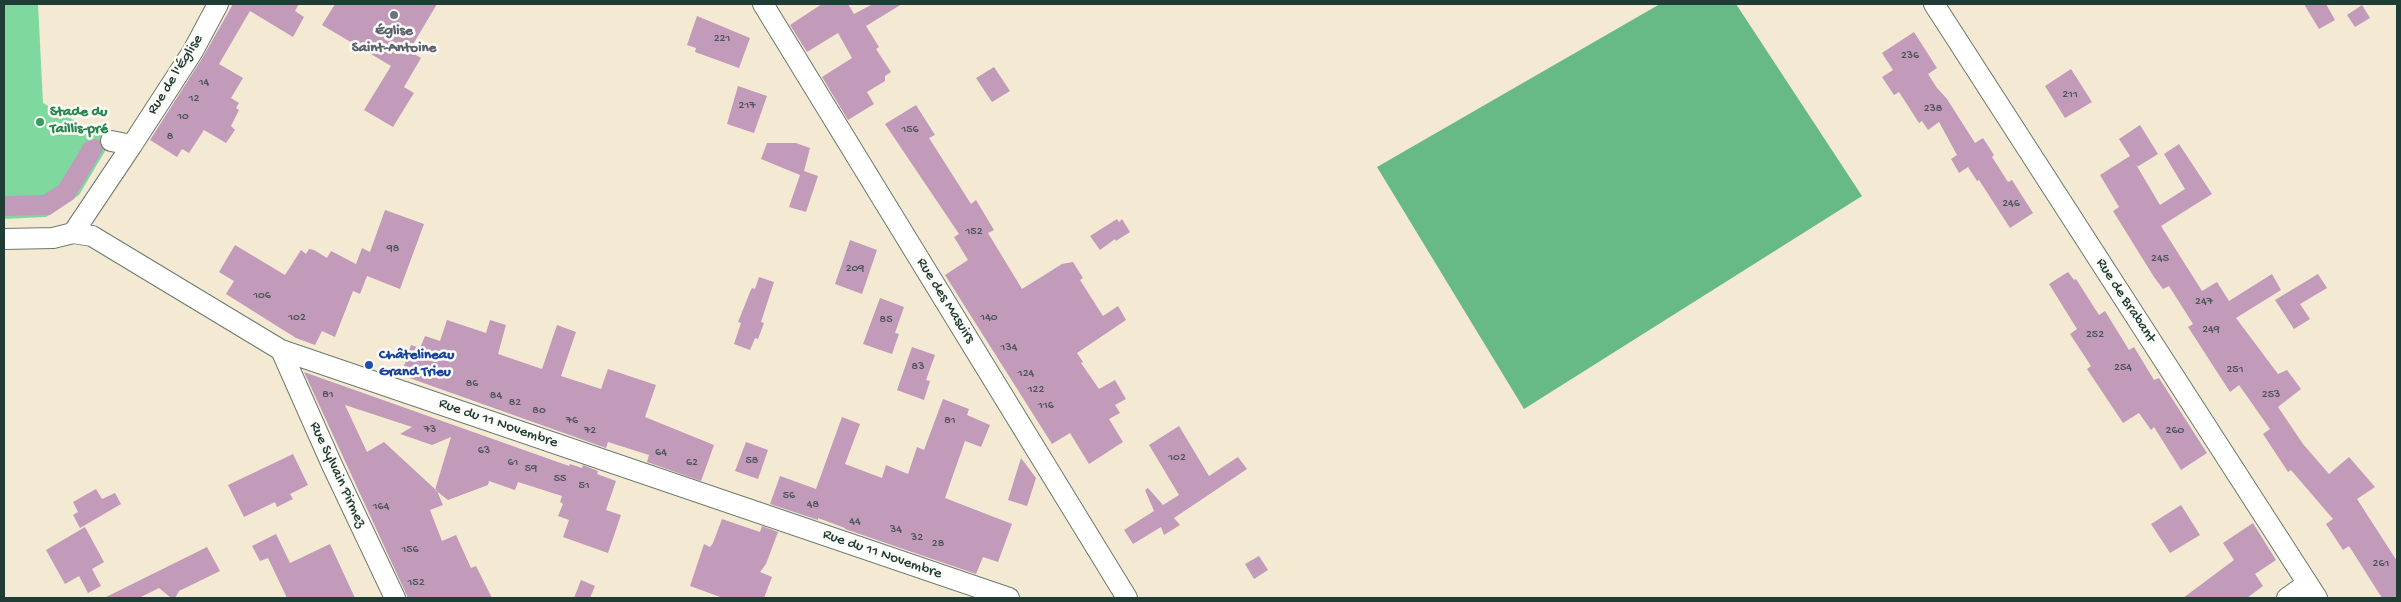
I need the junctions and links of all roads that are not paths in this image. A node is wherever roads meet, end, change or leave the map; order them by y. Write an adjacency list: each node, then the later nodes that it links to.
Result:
1 (218, 4): 5 (street, Rue de l'Église)
2 (762, 4): 12 (street, Rue des Masuirs)
3 (1934, 4): 9 (street, Rue de Brabant)
4 (111, 141): 5 (street)
5 (132, 145): 6 (street, Rue de l'Église)
6 (73, 233): 7 (street, Rue du 11 Novembre); 8 (street, Rue du 11 Novembre)
7 (4, 239)
8 (281, 350): 10 (street, Rue Sylvain Pirmez); 11 (street, Rue du 11 Novembre)
9 (2312, 591): 13 (street)
10 (395, 598)
11 (1009, 598)
12 (1127, 598)
13 (2287, 598)

